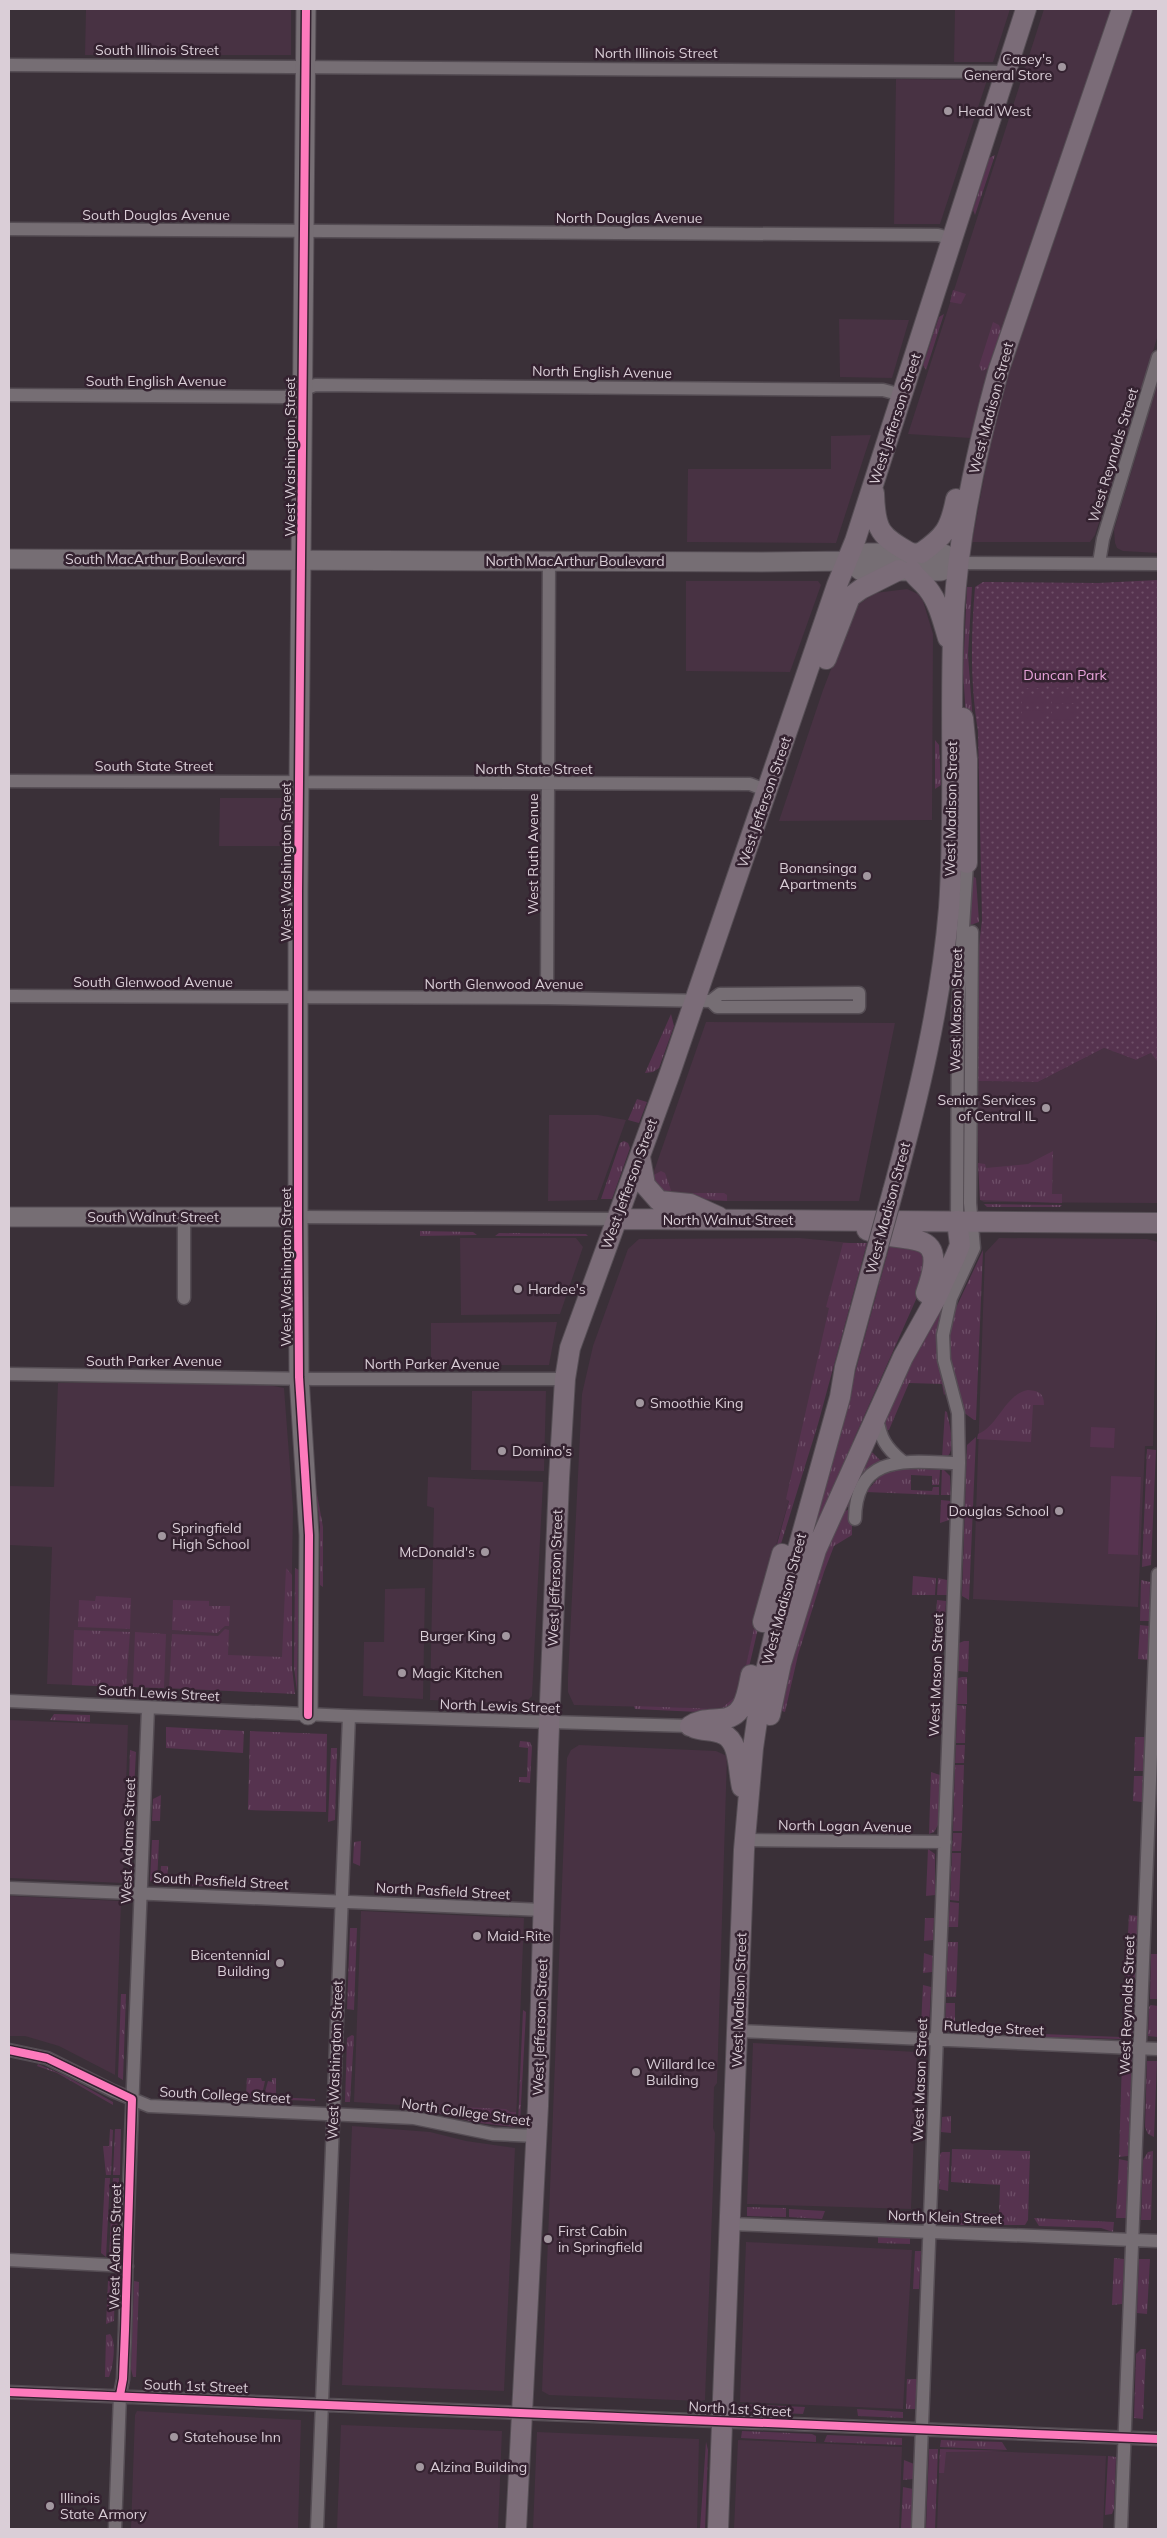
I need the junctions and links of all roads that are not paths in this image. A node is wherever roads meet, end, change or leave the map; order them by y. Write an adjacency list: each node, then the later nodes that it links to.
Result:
1 (306, 9): 5 (street, West Washington Street)
2 (1026, 9): 6 (main road, West Jefferson Street)
3 (1122, 9): 14 (main road, West Madison Street)
4 (9, 65): 5 (street, South Illinois Street)
5 (306, 66): 6 (street, North Illinois Street); 8 (street, West Washington Street)
6 (1006, 72): 9 (main road, West Jefferson Street)
7 (9, 229): 8 (street, South Douglas Avenue)
8 (304, 230): 9 (street, North Douglas Avenue); 11 (street, West Washington Street)
9 (953, 239): 13 (main road, West Jefferson Street)
10 (1158, 357): 22 (street, West Reynolds Street)
11 (303, 392): 12 (street, South English Avenue); 13 (street, North English Avenue); 17 (street, West Washington Street)
12 (9, 395)
13 (902, 395): 15 (main road, West Jefferson Street)
14 (984, 423): 20 (main road); 21 (main road, West Madison Street)
15 (874, 484): 19 (main road, West Jefferson Street); 20 (main road)
16 (9, 559): 17 (street, South MacArthur Boulevard)
17 (302, 560): 18 (street, North MacArthur Boulevard); 27 (street, West Washington Street)
18 (549, 561): 19 (street, North MacArthur Boulevard); 28 (street, West Ruth Avenue)
19 (848, 561): 20 (street, North MacArthur Boulevard); 25 (main road, West Jefferson Street)
20 (911, 562): 21 (street, North MacArthur Boulevard); 24 (main road); 25 (main road)
21 (959, 563): 22 (street, North MacArthur Boulevard); 24 (main road, West Madison Street)
22 (1099, 563): 23 (street, North MacArthur Boulevard)
23 (1158, 564)
24 (952, 650): 30 (main road); 47 (main road, West Madison Street, bridge)
25 (799, 700): 29 (main road, West Jefferson Street)
26 (9, 781): 27 (street, South State Street)
27 (299, 782): 28 (street, North State Street); 33 (street, West Washington Street)
28 (548, 784): 29 (street, North State Street); 34 (street, West Ruth Avenue)
29 (768, 791): 35 (main road, West Jefferson Street)
30 (967, 863): 43 (street, West Mason Street)
31 (972, 932): 43 (street, West Mason Street)
32 (9, 996): 33 (street, South Glenwood Avenue)
33 (298, 997): 34 (street, North Glenwood Avenue); 39 (street, West Washington Street)
34 (548, 998): 35 (street, North Glenwood Avenue)
35 (702, 1001): 35 (street, North Glenwood Avenue); 36 (main road, West Jefferson Street)
36 (640, 1155): 40 (main road, West Jefferson Street); 41 (main road)
37 (9, 1217): 38 (street, South Walnut Street)
38 (184, 1217): 39 (street, South Walnut Street); 45 (street)
39 (298, 1217): 40 (street, North Walnut Street); 49 (street, West Washington Street)
40 (617, 1219): 41 (main road, North Walnut Street); 50 (main road, West Jefferson Street)
41 (725, 1220): 42 (main road, North Walnut Street)
42 (845, 1221): 43 (main road, North Walnut Street); 46 (main road)
43 (964, 1221): 44 (main road, North Walnut Street); 46 (main road); 53 (street, West Mason Street)
44 (1158, 1223)
45 (184, 1298)
46 (902, 1357): 51 (main road)
47 (845, 1367): 61 (main road); 62 (main road, West Madison Street)
48 (9, 1374): 49 (street, South Parker Avenue)
49 (299, 1377): 50 (street, North Parker Avenue); 58 (street, West Washington Street)
50 (565, 1379): 60 (main road, West Jefferson Street)
51 (877, 1415): 52 (street); 62 (main road)
52 (902, 1461): 53 (street); 54 (street)
53 (959, 1463): 64 (street, West Mason Street)
54 (855, 1519)
55 (1158, 1574): 71 (street, West Reynolds Street)
56 (9, 1701): 57 (street, South Lewis Street)
57 (148, 1708): 58 (street, South Lewis Street); 66 (street, West Adams Street)
58 (308, 1715): 59 (street, North Lewis Street)
59 (349, 1716): 60 (street, North Lewis Street); 67 (street, West Washington Street)
60 (549, 1723): 61 (street, North Lewis Street); 68 (main road, West Jefferson Street)
61 (690, 1726): 62 (main road)
62 (747, 1809): 63 (main road, West Madison Street)
63 (745, 1840): 64 (street, North Logan Avenue); 69 (main road, West Madison Street)
64 (945, 1842): 70 (street, West Mason Street)
65 (9, 1888): 66 (street, South Pasfield Street)
66 (141, 1892): 67 (street, South Pasfield Street); 74 (street, West Adams Street)
67 (342, 1901): 68 (street, North Pasfield Street); 75 (street, West Washington Street)
68 (543, 1910): 76 (main road, West Jefferson Street)
69 (738, 2031): 70 (street, Rutledge Street); 77 (main road, West Madison Street)
70 (937, 2040): 71 (street, Rutledge Street); 78 (street, West Mason Street)
71 (1140, 2048): 72 (street, Rutledge Street); 79 (street, West Reynolds Street)
72 (1158, 2049)
73 (9, 2050): 74 (street, South College Street)
74 (132, 2099): 75 (street, South College Street); 82 (street, West Adams Street)
75 (332, 2115): 76 (street, North College Street); 85 (street, West Washington Street)
76 (536, 2136): 86 (main road, West Jefferson Street)
77 (730, 2224): 78 (street, North Klein Street); 87 (main road, West Madison Street)
78 (929, 2231): 79 (street, North Klein Street); 88 (street, West Mason Street)
79 (1133, 2240): 80 (street, North Klein Street); 89 (street, West Reynolds Street)
80 (1158, 2241)
81 (9, 2260): 82 (street)
82 (127, 2266): 84 (street, West Adams Street)
83 (9, 2392): 84 (street, South 1st Street)
84 (120, 2395): 85 (street, South 1st Street); 91 (street, West Adams Street)
85 (321, 2404): 86 (street, North 1st Street); 92 (street, West Washington Street)
86 (521, 2412): 87 (street, North 1st Street); 93 (main road, West Jefferson Street)
87 (722, 2421): 88 (street, North 1st Street); 94 (main road, West Madison Street)
88 (922, 2428): 89 (street, North 1st Street); 95 (street, West Mason Street)
89 (1125, 2437): 90 (street, North 1st Street); 96 (street, West Reynolds Street)
90 (1158, 2439)
91 (115, 2529)
92 (317, 2529)
93 (516, 2529)
94 (718, 2529)
95 (918, 2529)
96 (1121, 2529)

